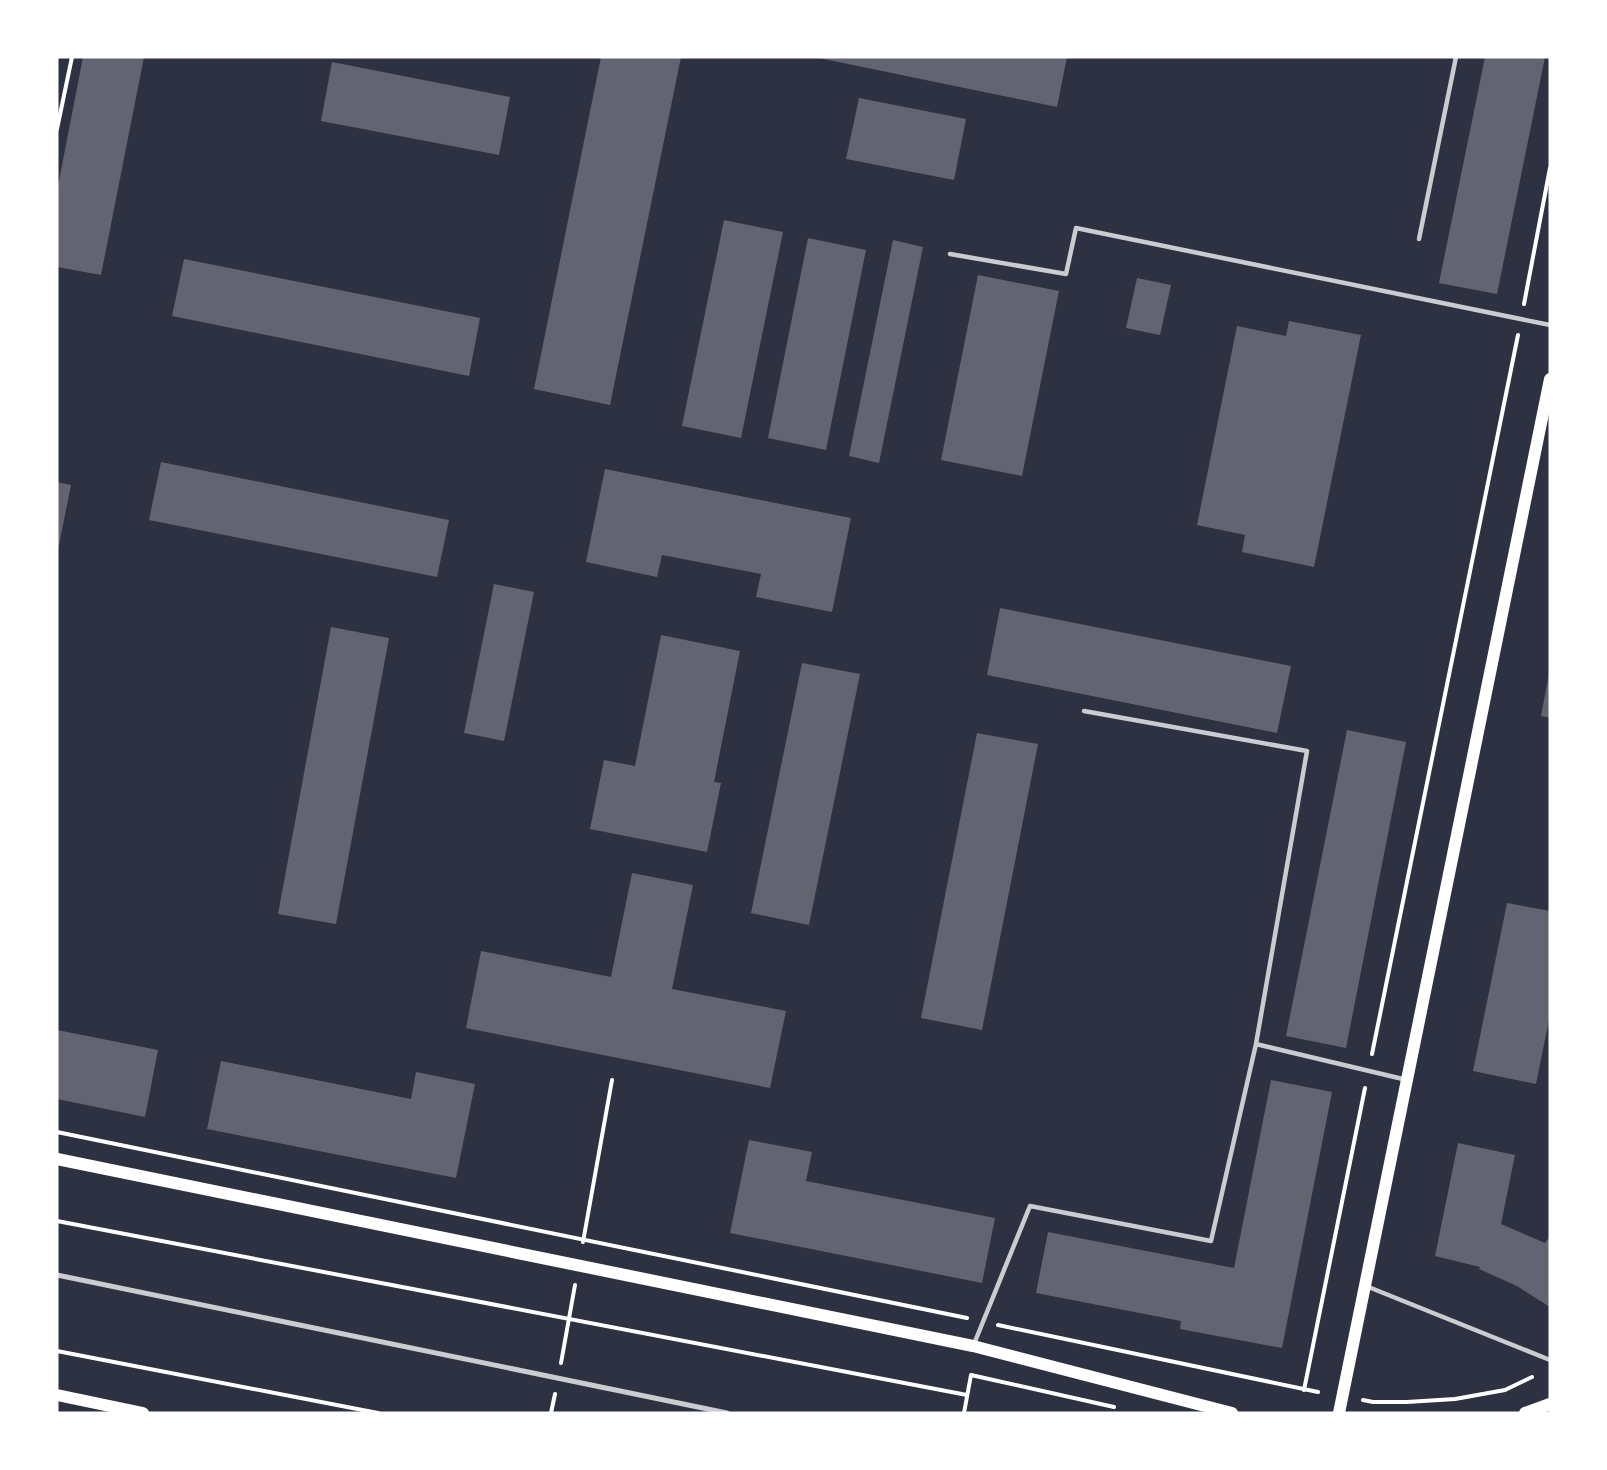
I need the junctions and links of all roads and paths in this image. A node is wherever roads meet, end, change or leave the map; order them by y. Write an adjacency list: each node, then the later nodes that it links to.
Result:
1 (72, 57): 3 (path)
2 (1456, 57): 5 (lane)
3 (57, 129)
4 (1550, 168): 7 (path)
5 (1419, 239)
6 (950, 254): 7 (lane)
7 (1521, 319): 8 (lane); 12 (path)
8 (1550, 325)
9 (1549, 386): 14 (main road)
10 (1084, 711): 11 (lane)
11 (1256, 1044): 12 (lane); 23 (lane)
12 (1369, 1071): 14 (lane); 29 (path)
13 (612, 1080): 18 (path)
14 (1407, 1080): 21 (main road)
15 (57, 1132): 18 (path)
16 (57, 1159): 19 (main road)
17 (57, 1221): 22 (path)
18 (584, 1240): 19 (path); 23 (path)
19 (579, 1266): 22 (path); 24 (main road)
20 (57, 1275): 28 (street)
21 (1365, 1285): 26 (lane); 42 (main road)
22 (569, 1318): 28 (path); 32 (path)
23 (983, 1321): 24 (lane); 29 (path)
24 (973, 1346): 41 (main road)
25 (57, 1351): 37 (path)
26 (1550, 1360)
27 (1532, 1377): 33 (path)
28 (558, 1378): 38 (path); 39 (street)
29 (1304, 1390): 30 (path)
30 (1318, 1392)
31 (57, 1395): 36 (main road)
32 (968, 1395): 35 (path); 40 (path)
33 (1359, 1399)
34 (1550, 1404): 43 (main road)
35 (1118, 1408)
36 (143, 1413)
37 (378, 1413)
38 (551, 1413)
39 (727, 1413)
40 (964, 1413)
41 (1232, 1413)
42 (1339, 1413)
43 (1525, 1413)

